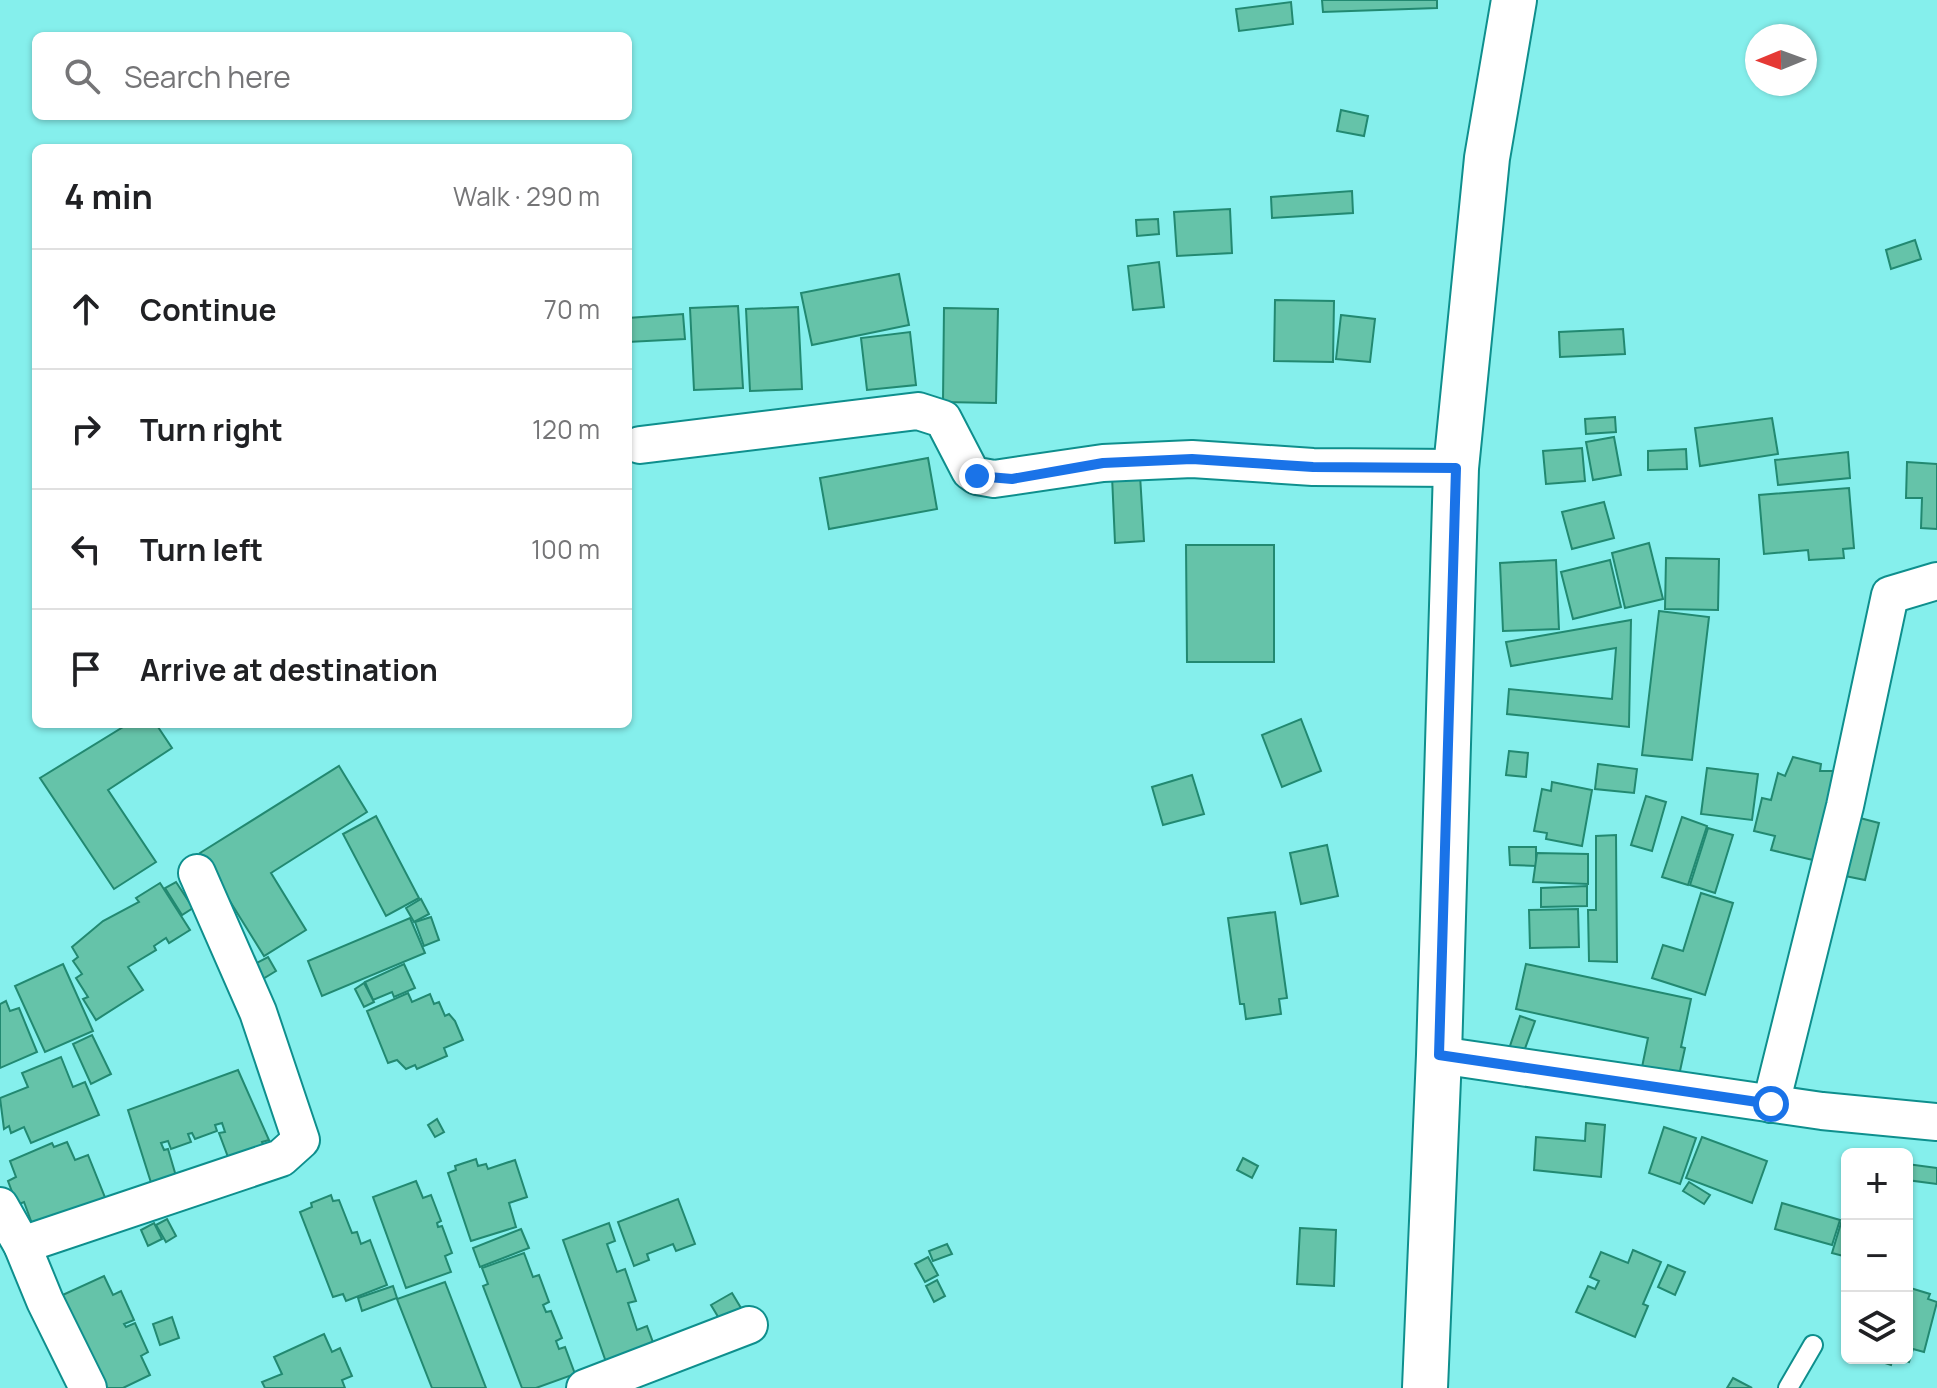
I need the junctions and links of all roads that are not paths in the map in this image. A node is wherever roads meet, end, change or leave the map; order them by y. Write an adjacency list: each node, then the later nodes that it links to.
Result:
1 (1514, 0): 3 (main road)
2 (640, 445): 3 (street)
3 (1456, 468): 6 (main road)
4 (1937, 581): 7 (street)
5 (197, 873): 10 (street)
6 (1439, 1055): 7 (street); 15 (main road)
7 (1771, 1104): 8 (street)
8 (1937, 1122)
9 (0, 1206): 10 (street)
10 (22, 1245): 13 (street)
11 (749, 1325): 14 (street)
12 (1813, 1345): 16 (lane)
13 (88, 1388)
14 (585, 1388)
15 (1425, 1388)
16 (1788, 1388)

